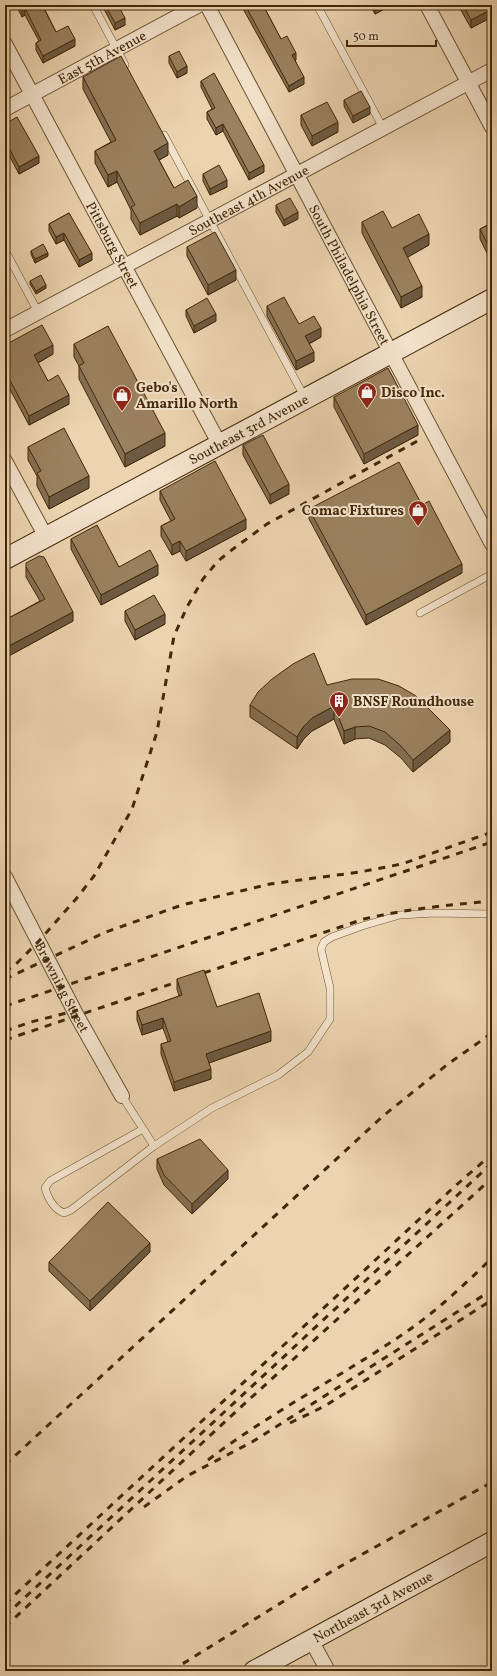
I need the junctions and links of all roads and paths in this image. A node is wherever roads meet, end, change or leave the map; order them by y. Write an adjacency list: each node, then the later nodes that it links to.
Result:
1 (93, 5): 7 (lane)
2 (199, 5): 7 (street, East 5th Avenue)
3 (207, 5): 16 (street, South Philadelphia Street)
4 (317, 5): 14 (lane)
5 (427, 5): 10 (street)
6 (5, 44): 11 (street, Pittsburg Street)
7 (117, 49): 8 (lane); 11 (street, East 5th Avenue)
8 (128, 70)
9 (492, 70): 10 (street, Southeast 4th Avenue)
10 (469, 83): 13 (street); 14 (street, Southeast 4th Avenue)
11 (32, 95): 12 (street, East 5th Avenue); 19 (street, Pittsburg Street)
12 (5, 109)
13 (492, 127)
14 (383, 128): 16 (street, Southeast 4th Avenue)
15 (162, 131): 17 (lane)
16 (296, 175): 17 (street, Southeast 4th Avenue); 23 (street, South Philadelphia Street)
17 (210, 220): 19 (street, Southeast 4th Avenue); 24 (lane)
18 (5, 250): 21 (lane)
19 (124, 267): 21 (street, Southeast 4th Avenue); 25 (street, Pittsburg Street)
20 (492, 299): 23 (main road, Southeast 3rd Avenue)
21 (38, 312): 22 (street, Southeast 4th Avenue)
22 (5, 330)
23 (391, 353): 24 (main road, Southeast 3rd Avenue); 28 (street, South Philadelphia Street)
24 (306, 399): 25 (main road, Southeast 3rd Avenue)
25 (220, 445): 27 (main road, Southeast 3rd Avenue)
26 (5, 461): 27 (street)
27 (46, 537): 29 (main road, Southeast 3rd Avenue)
28 (492, 544)
29 (5, 559)
30 (492, 574): 31 (lane)
31 (420, 613)
32 (5, 877): 34 (street, Browning Street)
33 (490, 914): 36 (lane)
34 (122, 1096): 35 (lane)
35 (143, 1129): 36 (lane); 36 (lane)
36 (154, 1146)
37 (492, 1542): 38 (main road, Northeast 3rd Avenue)
38 (311, 1640): 39 (main road, Northeast 3rd Avenue); 40 (street)
39 (254, 1671)
40 (328, 1671)

